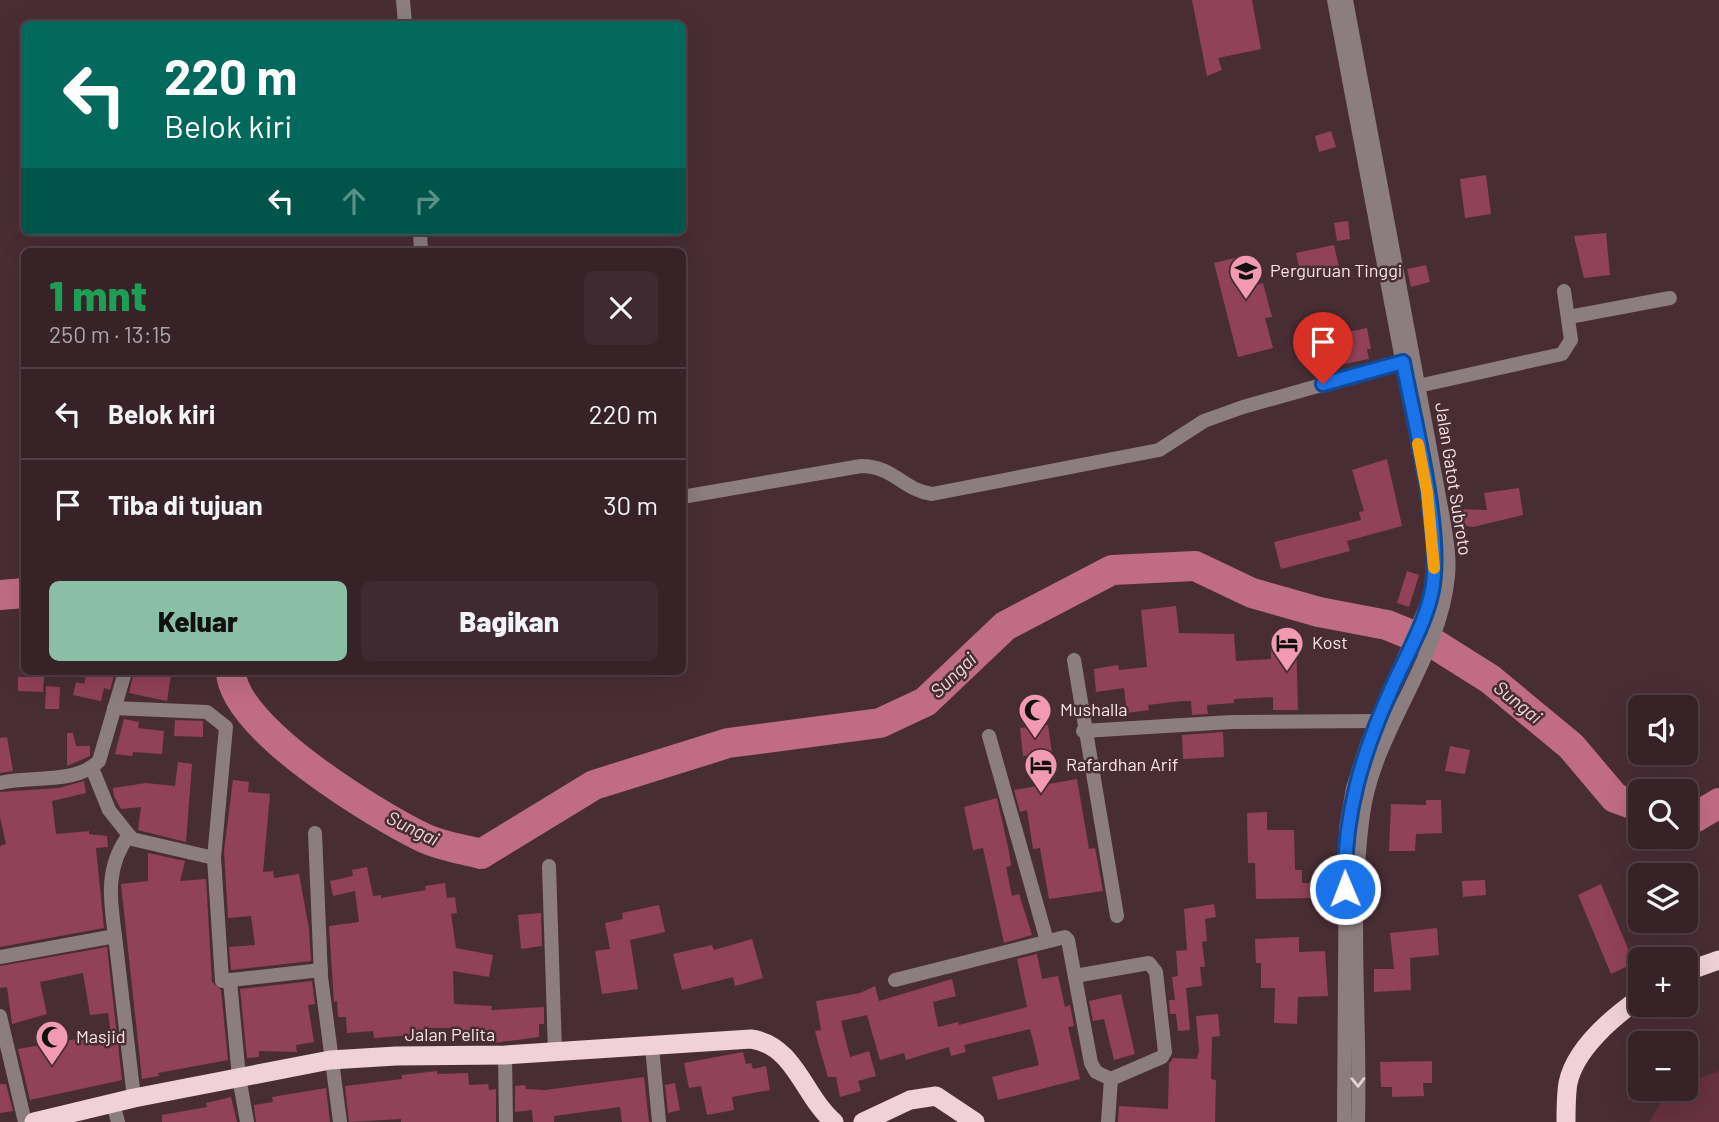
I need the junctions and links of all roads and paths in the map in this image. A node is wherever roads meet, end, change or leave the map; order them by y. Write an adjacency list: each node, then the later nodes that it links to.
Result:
1 (403, 0): 4 (street)
2 (1334, 0): 8 (street, Jalan Gatot Subroto)
3 (1346, 0): 9 (street, Jalan Gatot Subroto)
4 (405, 21)
5 (1564, 290): 7 (street)
6 (1670, 298): 7 (street)
7 (1569, 317): 9 (street)
8 (1403, 362): 10 (street); 14 (street, Jalan Gatot Subroto)
9 (1418, 386): 25 (street, Jalan Gatot Subroto)
10 (686, 496)
11 (1074, 660): 15 (street)
12 (124, 675): 13 (street)
13 (114, 708): 17 (street); 21 (street)
14 (1377, 721): 15 (street); 25 (street, Jalan Gatot Subroto)
15 (1083, 731): 23 (street)
16 (989, 736): 26 (street)
17 (92, 768): 18 (street); 20 (street)
18 (0, 783)
19 (316, 833): 30 (street)
20 (129, 835): 21 (street); 24 (street)
21 (214, 858): 33 (street)
22 (549, 866): 37 (street)
23 (1117, 916)
24 (115, 936): 27 (street); 42 (street)
25 (1352, 940): 54 (street, Jalan Gatot Subroto); 55 (street, Jalan Gatot Subroto, one-way to 55)
26 (1047, 941): 31 (street); 32 (street)
27 (0, 957)
28 (1719, 960): 29 (highway)
29 (1698, 967)
30 (321, 970): 33 (street); 39 (street)
31 (1075, 975): 41 (street); 41 (street)
32 (895, 980)
33 (230, 981): 40 (street)
34 (1628, 1006): 56 (highway)
35 (0, 1016): 44 (street)
36 (652, 1048): 37 (highway, Jalan Pelita); 49 (street); 50 (highway, Jalan Pelita)
37 (555, 1052): 38 (highway, Jalan Pelita)
38 (505, 1055): 39 (highway, Jalan Pelita); 48 (street)
39 (330, 1060): 40 (highway, Jalan Pelita); 47 (street)
40 (239, 1077): 42 (highway, Jalan Pelita); 46 (street)
41 (1111, 1079): 53 (street)
42 (134, 1098): 43 (highway, Jalan Pelita)
43 (116, 1112): 45 (highway, Jalan Pelita)
44 (25, 1122)
45 (34, 1122)
46 (247, 1122)
47 (340, 1122)
48 (506, 1122)
49 (659, 1122)
50 (834, 1122)
51 (863, 1122): 52 (highway)
52 (975, 1122)
53 (1108, 1122)
54 (1345, 1122)
55 (1358, 1122)
56 (1566, 1122)

